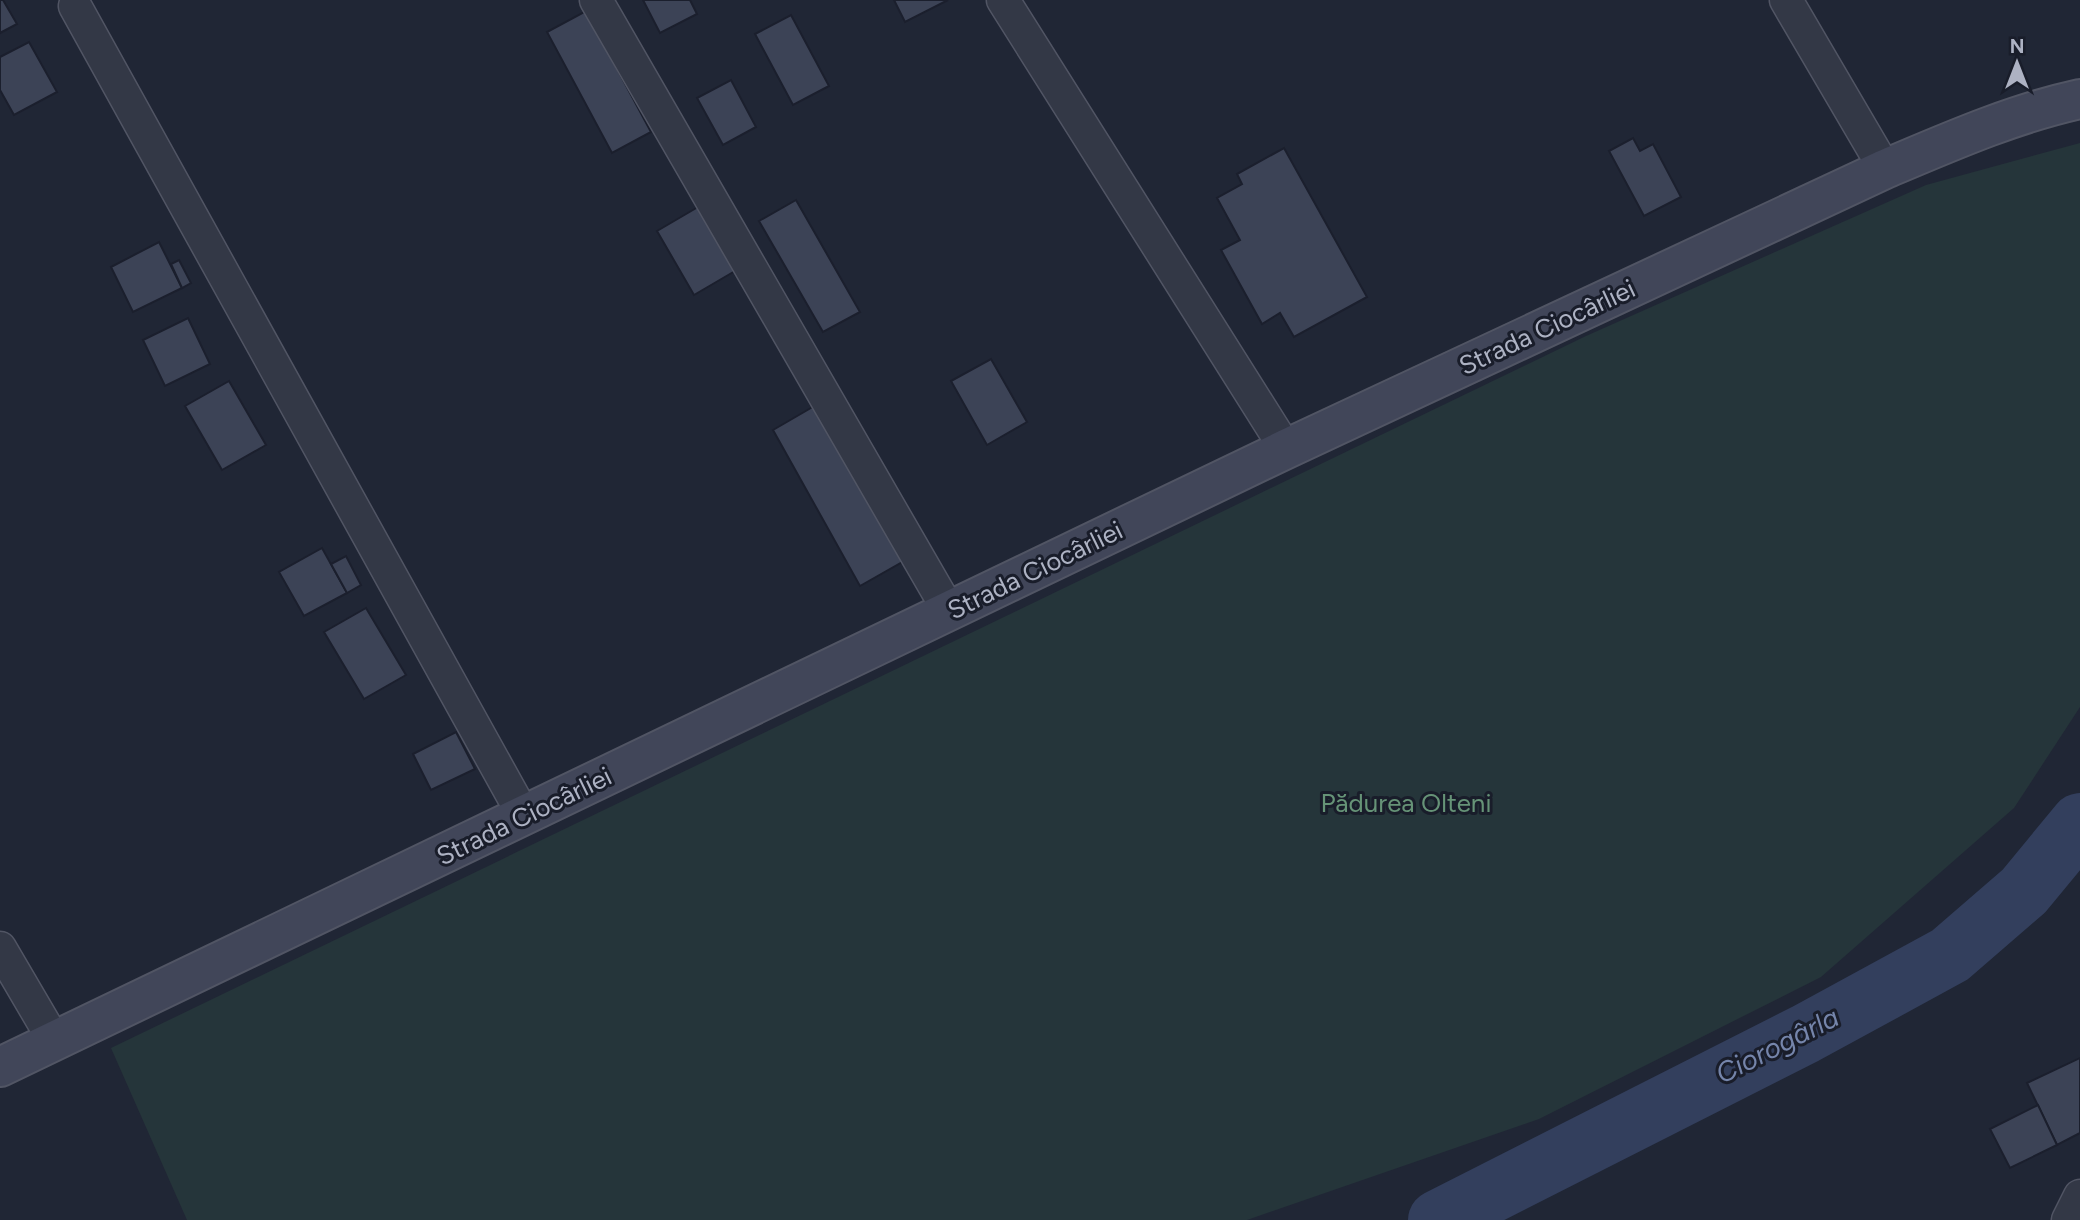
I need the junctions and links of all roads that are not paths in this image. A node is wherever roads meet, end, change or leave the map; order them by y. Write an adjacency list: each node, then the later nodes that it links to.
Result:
1 (596, 0): 8 (street)
2 (1003, 0): 7 (street)
3 (1786, 0): 6 (street)
4 (75, 6): 9 (street)
5 (2080, 99): 6 (street, Strada Ciocârliei)
6 (1885, 169): 7 (street, Strada Ciocârliei)
7 (1286, 450): 8 (street, Strada Ciocârliei)
8 (949, 611): 9 (street, Strada Ciocârliei)
9 (524, 816): 11 (street, Strada Ciocârliei)
10 (0, 948): 11 (street)
11 (55, 1042): 12 (street, Strada Ciocârliei)
12 (0, 1067)
13 (2080, 1196): 14 (street)
14 (2068, 1220)

